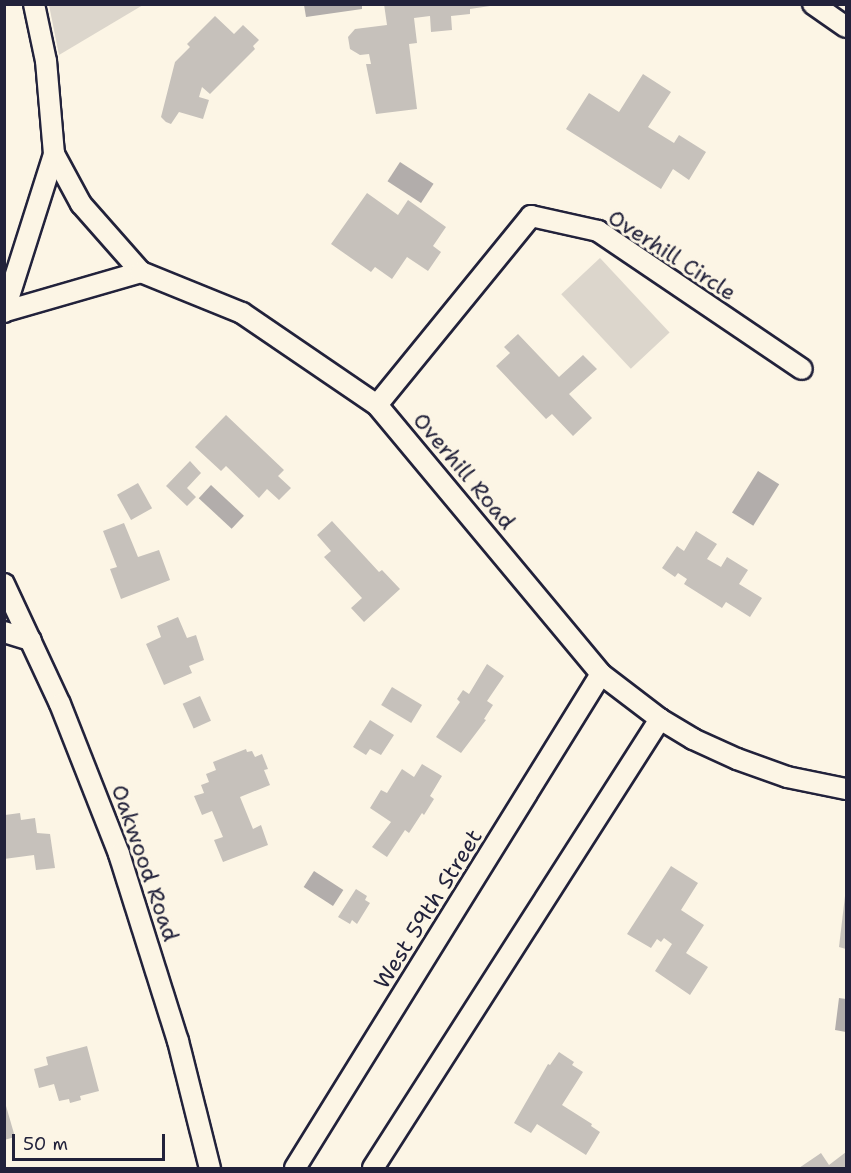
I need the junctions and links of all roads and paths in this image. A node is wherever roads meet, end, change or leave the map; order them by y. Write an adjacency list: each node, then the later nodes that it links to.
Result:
1 (34, 4): 4 (street)
2 (813, 4): 3 (street)
3 (846, 27)
4 (54, 154): 5 (street); 6 (street)
5 (141, 272): 6 (street); 8 (street, Overhill Road)
6 (5, 311)
7 (802, 369): 8 (street, Overhill Circle)
8 (378, 405): 12 (street, Overhill Road)
9 (4, 584): 11 (street, Oakwood Road)
10 (4, 632): 11 (street)
11 (32, 640): 15 (street, Oakwood Road)
12 (601, 674): 13 (street, Overhill Road); 16 (street, West 59th Street)
13 (660, 719): 14 (street, Overhill Road); 17 (street)
14 (846, 789)
15 (210, 1168)
16 (296, 1168)
17 (374, 1168)

